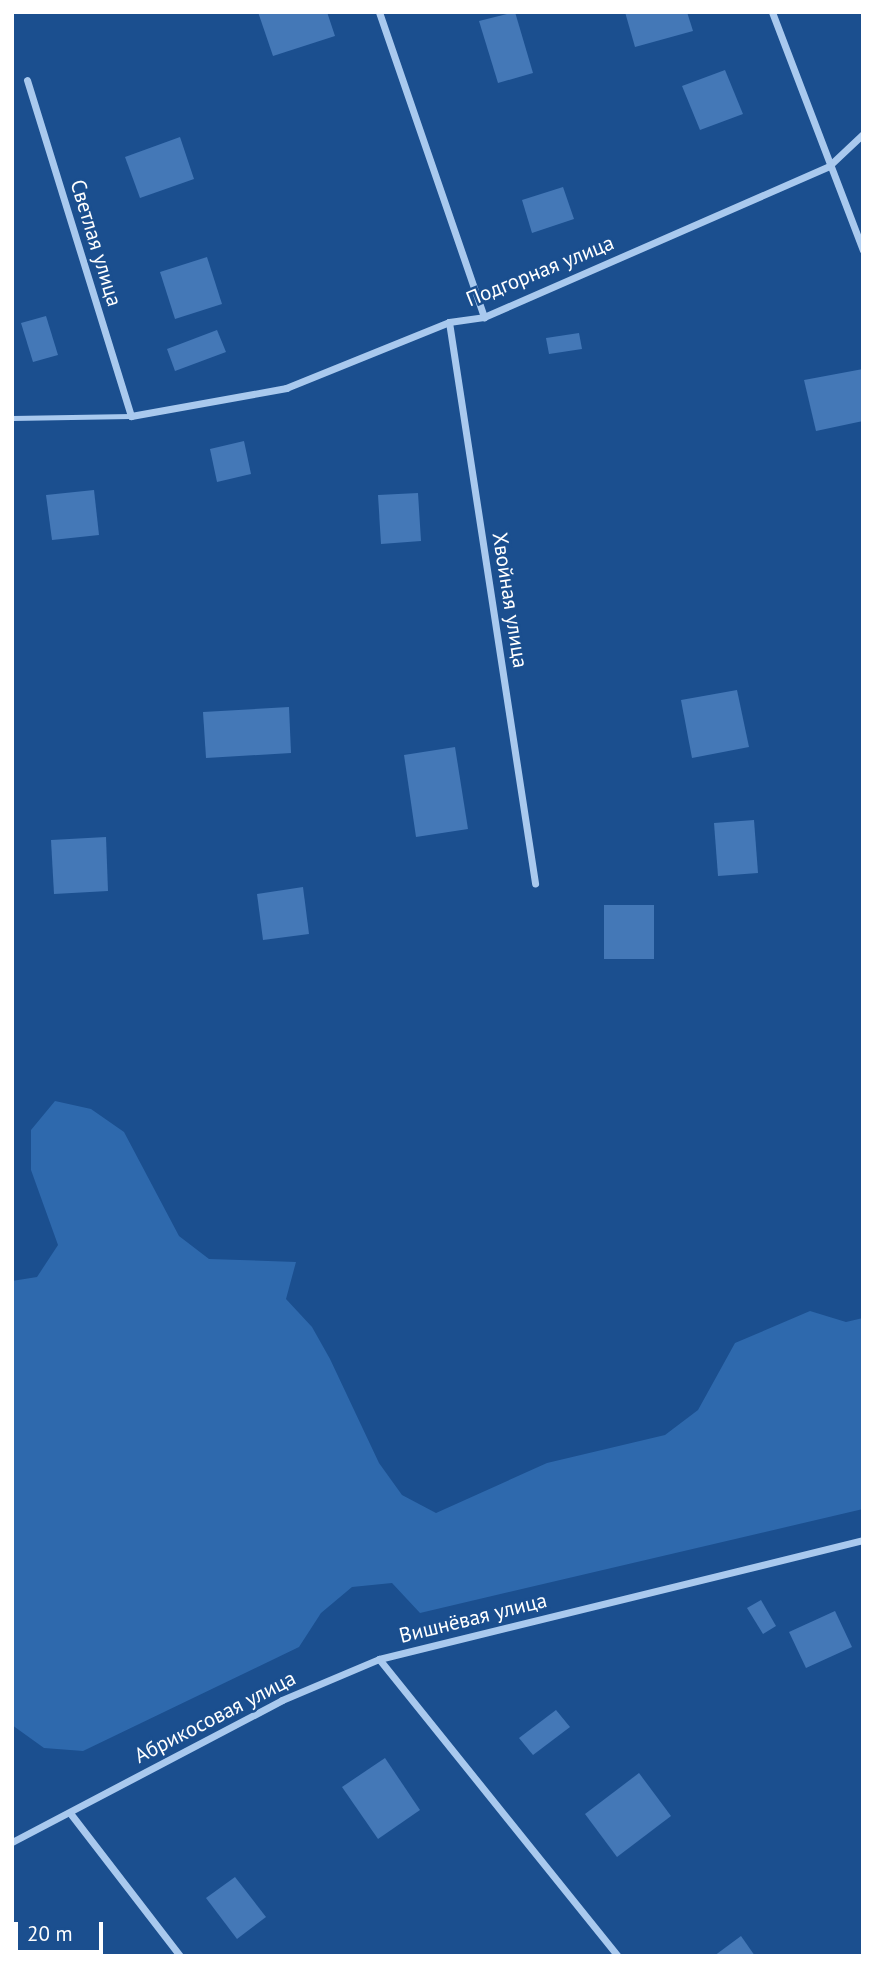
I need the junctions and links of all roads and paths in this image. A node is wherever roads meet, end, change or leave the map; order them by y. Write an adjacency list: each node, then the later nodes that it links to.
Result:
1 (379, 12): 7 (street)
2 (772, 12): 5 (street)
3 (27, 80): 9 (street, Светлая улица)
4 (863, 134): 5 (street, Подгорная улица)
5 (829, 166): 6 (street); 7 (street, Подгорная улица)
6 (863, 250)
7 (484, 317): 8 (street, Подгорная улица)
8 (449, 322): 9 (street, Подгорная улица); 11 (street, Хвойная улица)
9 (131, 416): 10 (lane)
10 (12, 418)
11 (535, 883)
12 (863, 1540): 13 (street, Вишнёвая улица)
13 (379, 1659): 14 (street, Абрикосовая улица); 17 (street, Вишнёвая улица)
14 (70, 1813): 15 (street, Абрикосовая улица); 16 (street)
15 (12, 1842)
16 (180, 1956)
17 (618, 1956)

